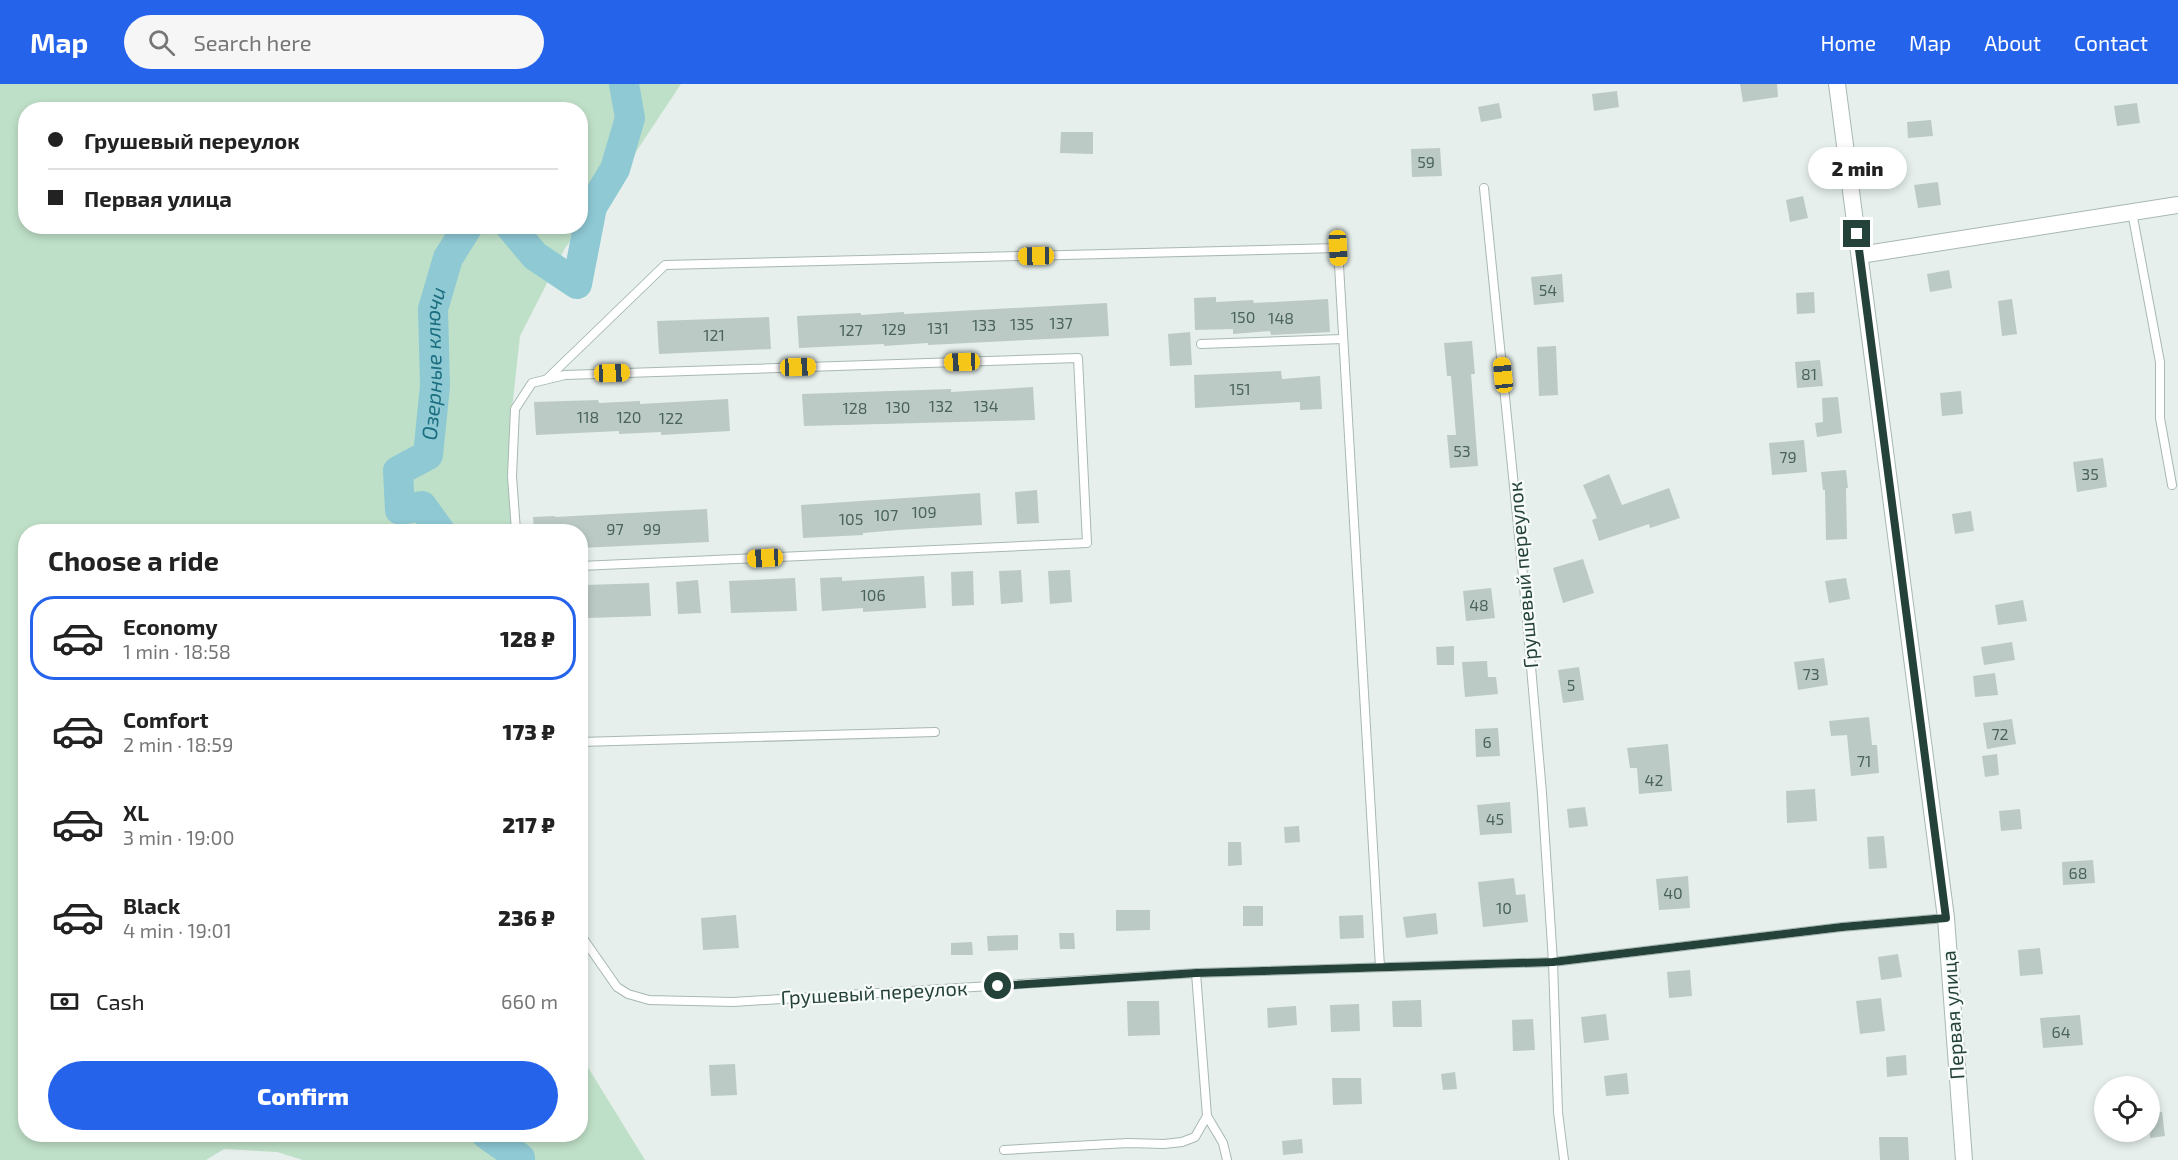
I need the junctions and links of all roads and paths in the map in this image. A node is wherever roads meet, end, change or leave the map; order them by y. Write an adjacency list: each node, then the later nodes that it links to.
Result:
1 (1837, 84): 5 (street, Первая улица)
2 (1484, 188): 16 (lane, Грушевый переулок)
3 (2178, 205): 4 (street)
4 (2132, 212): 5 (street); 9 (lane)
5 (1860, 255): 14 (street, Первая улица)
6 (1343, 339): 7 (lane); 8 (lane); 17 (lane)
7 (1201, 344)
8 (547, 379): 10 (lane); 11 (lane)
9 (2172, 485)
10 (515, 524)
11 (588, 566)
12 (935, 732): 13 (lane)
13 (588, 742)
14 (1946, 918): 16 (lane, Грушевый переулок); 23 (street, Первая улица)
15 (588, 945): 18 (lane, Грушевый переулок)
16 (1553, 962): 17 (lane, Грушевый переулок); 22 (lane, Грушевый переулок)
17 (1380, 967): 18 (lane, Грушевый переулок)
18 (1196, 973): 19 (lane)
19 (1208, 1116): 20 (lane); 21 (lane)
20 (1004, 1150)
21 (1227, 1160)
22 (1564, 1160)
23 (1964, 1160)

